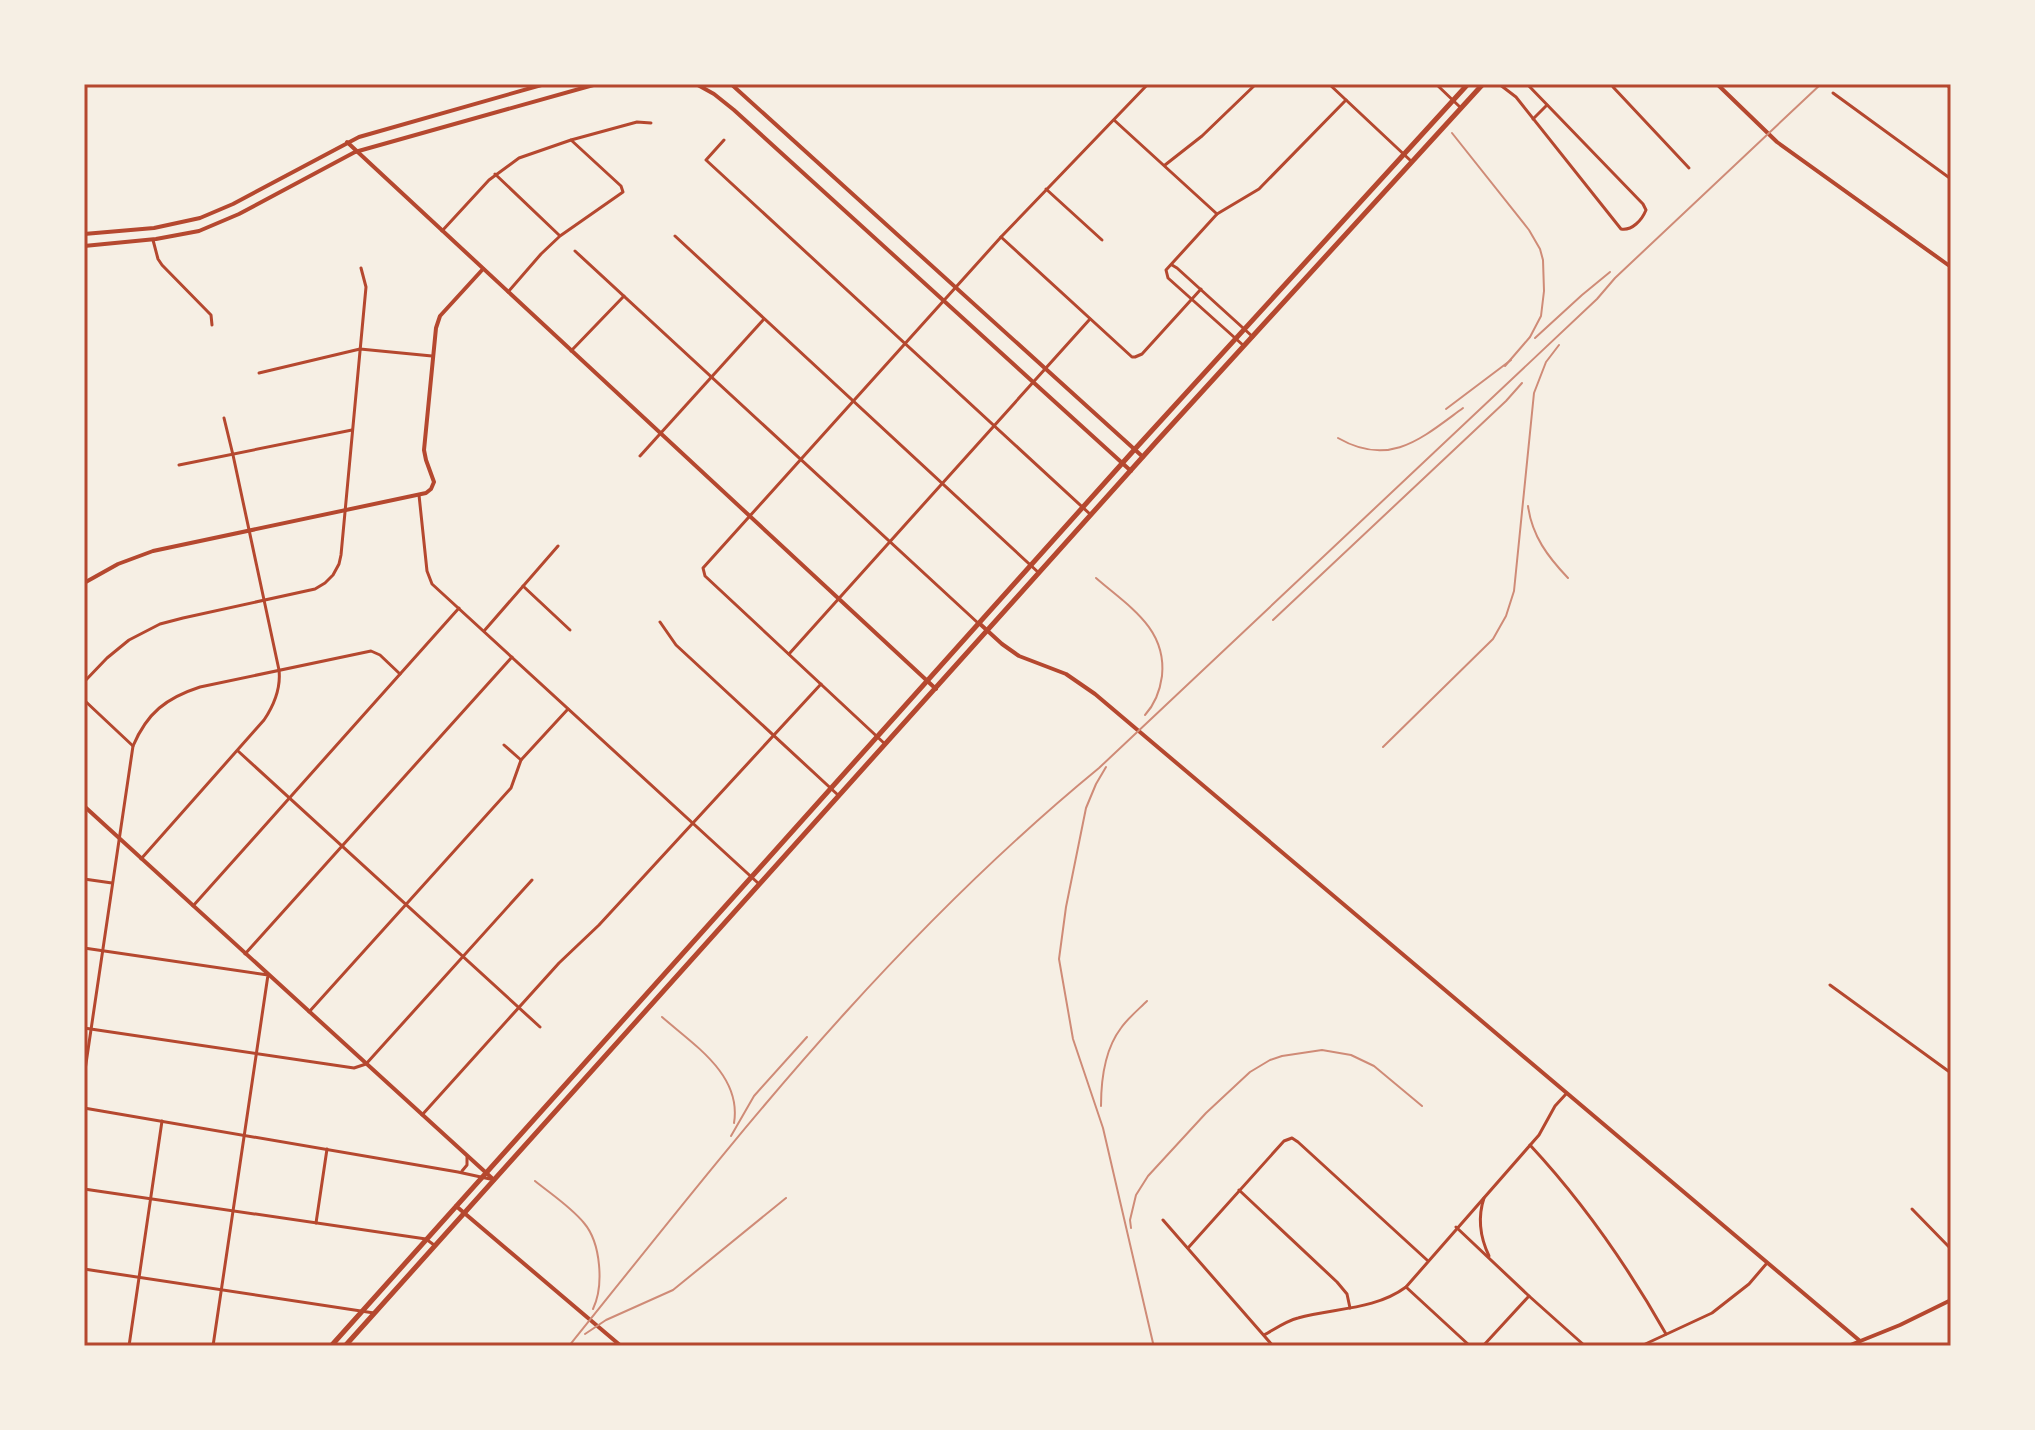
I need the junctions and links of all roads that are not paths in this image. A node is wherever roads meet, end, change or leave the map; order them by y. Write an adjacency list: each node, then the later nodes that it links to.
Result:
1 (545, 84): 27 (street)
2 (597, 84): 28 (street)
3 (696, 84): 55 (street)
4 (731, 84): 50 (street)
5 (1148, 84): 23 (street)
6 (1256, 84): 31 (street)
7 (1329, 84): 18 (street)
8 (1436, 84): 19 (street)
9 (1468, 84): 19 (main road)
10 (1483, 84): 21 (main road)
11 (1499, 84): 22 (street)
12 (1527, 84): 20 (street)
13 (1717, 84): 47 (street)
14 (1945, 84): 16 (street)
15 (1615, 86): 32 (street)
16 (1951, 88)
17 (1833, 93): 34 (street)
18 (1346, 100): 29 (street); 36 (street)
19 (1453, 100): 21 (street); 29 (main road)
20 (1547, 105): 22 (street); 22 (street)
21 (1461, 108): 30 (main road)
22 (1533, 119)
23 (1114, 120): 31 (street); 35 (street)
24 (651, 123): 25 (street)
25 (571, 140): 33 (street); 39 (street)
26 (724, 140): 62 (street)
27 (347, 142): 28 (street); 38 (street)
28 (357, 151): 37 (street); 42 (street)
29 (1403, 155): 30 (street); 59 (main road)
30 (1411, 162): 60 (main road)
31 (1165, 165): 36 (street)
32 (1689, 168)
33 (495, 174): 37 (street); 39 (street)
34 (1951, 179)
35 (1046, 189): 41 (street); 43 (street)
36 (1217, 214): 46 (street)
37 (442, 231): 49 (street)
38 (84, 234)
39 (560, 236): 52 (street)
40 (675, 236): 56 (street)
41 (1001, 237): 50 (street); 57 (street)
42 (153, 240): 44 (street); 58 (street)
43 (1102, 240)
44 (84, 246)
45 (575, 251): 53 (street)
46 (1170, 265): 51 (street); 54 (street)
47 (1951, 267)
48 (361, 268): 64 (street)
49 (483, 269): 52 (street); 66 (street)
50 (956, 287): 55 (street); 67 (street)
51 (1201, 289): 54 (street); 59 (street)
52 (508, 292): 65 (street)
53 (625, 295): 65 (street); 69 (street)
54 (1192, 299): 57 (street); 61 (street)
55 (943, 300): 62 (street); 70 (street)
56 (764, 319): 69 (street); 71 (street)
57 (1090, 319): 67 (street)
58 (212, 325)
59 (1245, 329): 60 (street); 61 (main road)
60 (1253, 337): 63 (main road)
61 (1236, 339): 63 (street); 76 (main road)
62 (904, 344): 71 (street); 73 (street)
63 (1244, 346): 79 (main road)
64 (360, 349): 66 (street); 68 (street); 74 (street)
65 (571, 351): 75 (street)
66 (433, 356): 85 (street)
67 (1045, 368): 70 (street); 76 (street)
68 (259, 373)
69 (712, 376): 75 (street); 80 (street)
70 (1033, 382): 73 (street); 81 (street)
71 (853, 401): 80 (street); 84 (street)
72 (224, 418): 77 (street)
73 (993, 426): 84 (street); 86 (street)
74 (352, 430): 77 (street); 87 (street)
75 (661, 434): 78 (street); 89 (street)
76 (1135, 449): 79 (street); 81 (main road)
77 (233, 455): 82 (street); 90 (street)
78 (640, 456)
79 (1143, 457): 83 (main road)
80 (801, 458): 89 (street); 91 (street)
81 (1123, 463): 83 (street); 86 (main road)
82 (179, 465)
83 (1131, 471): 88 (main road)
84 (942, 483): 91 (street); 93 (street)
85 (419, 495): 87 (street); 99 (street)
86 (1083, 508): 88 (street); 93 (main road)
87 (346, 509): 90 (street); 98 (street)
88 (1091, 515): 94 (main road)
89 (750, 516): 97 (street); 105 (street)
90 (250, 530): 95 (street); 98 (street)
91 (891, 541): 97 (street); 101 (street)
92 (558, 546): 96 (street)
93 (1031, 566): 94 (street); 101 (main road)
94 (1039, 573): 104 (main road)
95 (84, 583)
96 (523, 586): 102 (street); 103 (street)
97 (839, 598): 105 (street); 109 (street)
98 (264, 601): 107 (street); 110 (street)
99 (459, 608): 103 (street); 108 (street)
100 (660, 622): 115 (street)
101 (979, 623): 104 (street); 109 (main road)
102 (570, 630)
103 (484, 631): 106 (street)
104 (987, 631): 112 (main road); 152 (street)
105 (789, 654): 111 (street)
106 (512, 657): 114 (street); 128 (street)
107 (279, 670): 108 (street); 119 (street); 120 (street)
108 (400, 674): 124 (street)
109 (927, 681): 112 (street); 116 (main road)
110 (84, 682)
111 (821, 684): 115 (street); 116 (street)
112 (936, 689): 117 (main road)
113 (84, 700): 119 (street)
114 (568, 709): 121 (street); 126 (street)
115 (774, 735): 122 (street); 126 (street)
116 (877, 737): 117 (street); 122 (main road)
117 (885, 744): 123 (main road)
118 (504, 745): 121 (street)
119 (133, 746): 127 (street)
120 (238, 751): 124 (street); 129 (street)
121 (521, 760): 135 (street)
122 (831, 788): 123 (street); 130 (main road)
123 (839, 796): 134 (main road)
124 (289, 798): 128 (street); 136 (street)
125 (84, 806): 127 (street)
126 (693, 823): 130 (street); 143 (street)
127 (119, 839): 129 (street); 133 (street)
128 (341, 845): 135 (street); 139 (street)
129 (141, 859): 136 (street)
130 (751, 877): 134 (street); 161 (main road)
131 (84, 879): 133 (street)
132 (532, 880): 140 (street)
133 (112, 883): 138 (street)
134 (759, 884): 162 (main road)
135 (406, 905): 140 (street); 144 (street)
136 (193, 906): 139 (street)
137 (84, 948): 138 (street)
138 (102, 951): 141 (street); 147 (street)
139 (245, 954): 141 (street)
140 (462, 956): 143 (street); 149 (street)
141 (268, 975): 144 (street); 148 (street)
142 (1830, 985): 150 (street)
143 (519, 1008): 145 (street); 154 (street)
144 (309, 1012): 149 (street)
145 (540, 1027)
146 (84, 1028): 147 (street)
147 (91, 1029): 148 (street); 151 (street)
148 (257, 1054): 149 (street); 156 (street)
149 (366, 1064): 154 (street)
150 (1951, 1073)
151 (84, 1077)
152 (1566, 1094): 157 (street); 180 (street)
153 (84, 1108): 155 (street)
154 (422, 1115): 159 (street)
155 (162, 1121): 156 (street); 166 (street)
156 (245, 1135): 158 (street); 169 (street)
157 (1530, 1145): 165 (street); 190 (street)
158 (327, 1149): 160 (street); 172 (street)
159 (466, 1155): 160 (street); 161 (street)
160 (458, 1172): 161 (street)
161 (484, 1174): 162 (street); 167 (main road)
162 (494, 1180): 170 (main road)
163 (84, 1189): 166 (street)
164 (1239, 1190): 176 (street); 178 (street); 187 (street)
165 (1485, 1195): 173 (street); 179 (street)
166 (151, 1198): 169 (street); 182 (street)
167 (456, 1206): 170 (street); 174 (main road)
168 (1912, 1209): 177 (street)
169 (234, 1211): 172 (street); 184 (street)
170 (464, 1212): 175 (main road); 197 (street)
171 (1163, 1220): 176 (street)
172 (316, 1223): 174 (street)
173 (1456, 1227): 178 (street); 179 (street)
174 (426, 1239): 175 (street); 188 (main road)
175 (434, 1245): 189 (main road)
176 (1188, 1248): 191 (street)
177 (1951, 1249)
178 (1427, 1260): 183 (street)
179 (1490, 1260): 185 (street)
180 (1767, 1262): 190 (street); 192 (street)
181 (84, 1269): 182 (street)
182 (139, 1277): 184 (street); 193 (street)
183 (1406, 1287): 187 (street); 199 (street)
184 (222, 1290): 188 (street); 194 (street)
185 (1529, 1296): 200 (street); 201 (street)
186 (1951, 1300): 192 (street)
187 (1350, 1308): 191 (street)
188 (362, 1311): 189 (street); 195 (main road)
189 (374, 1313): 196 (main road)
190 (1666, 1334): 202 (street)
191 (1264, 1335): 198 (street)
192 (1860, 1341): 203 (street)
193 (129, 1346)
194 (213, 1346)
195 (331, 1346)
196 (345, 1346)
197 (621, 1346)
198 (1273, 1346)
199 (1470, 1346)
200 (1483, 1346)
201 (1585, 1346)
202 (1641, 1346)
203 (1848, 1346)

